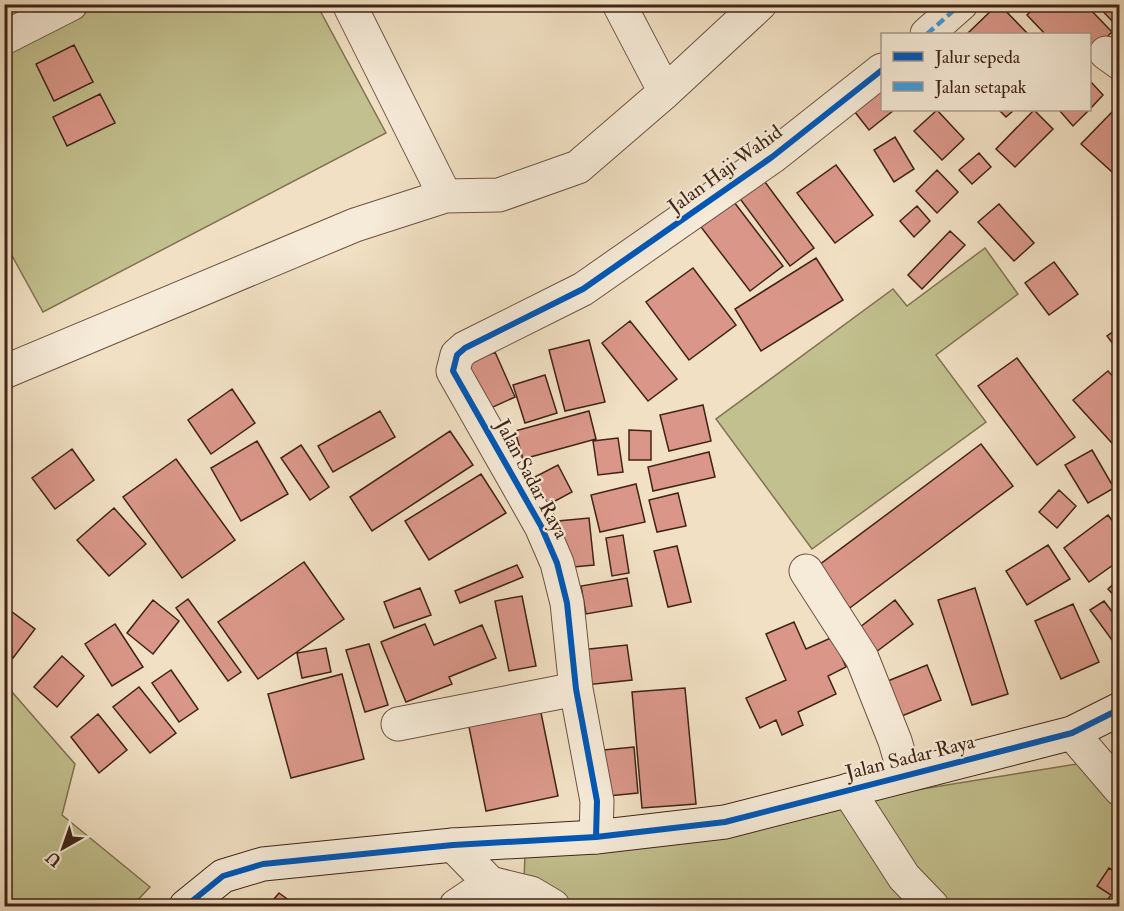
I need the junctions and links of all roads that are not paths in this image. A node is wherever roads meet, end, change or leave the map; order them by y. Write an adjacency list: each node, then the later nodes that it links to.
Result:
1 (71, 4): 7 (street)
2 (349, 4): 10 (street)
3 (619, 4): 9 (street)
4 (760, 4): 9 (street)
5 (961, 4): 6 (street)
6 (928, 33)
7 (4, 38)
8 (881, 71): 11 (street, Jalan Haji Wahid)
9 (665, 92): 10 (street)
10 (445, 196): 12 (street)
11 (583, 289): 14 (street, Jalan Sadar Raya)
12 (6, 368)
13 (806, 571): 18 (street)
14 (576, 689): 16 (street); 21 (street, Jalan Sadar Raya)
15 (1119, 709): 17 (street, Jalan Sadar Raya)
16 (398, 724)
17 (1072, 733): 18 (street, Jalan Sadar Raya); 19 (street)
18 (905, 775): 20 (street, Jalan Sadar Raya)
19 (1119, 789)
20 (848, 790): 21 (street, Jalan Sadar Raya); 27 (street)
21 (596, 837): 22 (street, Jalan Sadar Raya)
22 (453, 845): 23 (street); 24 (street, Jalan Sadar Raya)
23 (490, 883): 25 (street); 26 (street)
24 (186, 906)
25 (456, 906)
26 (553, 906)
27 (932, 906)

